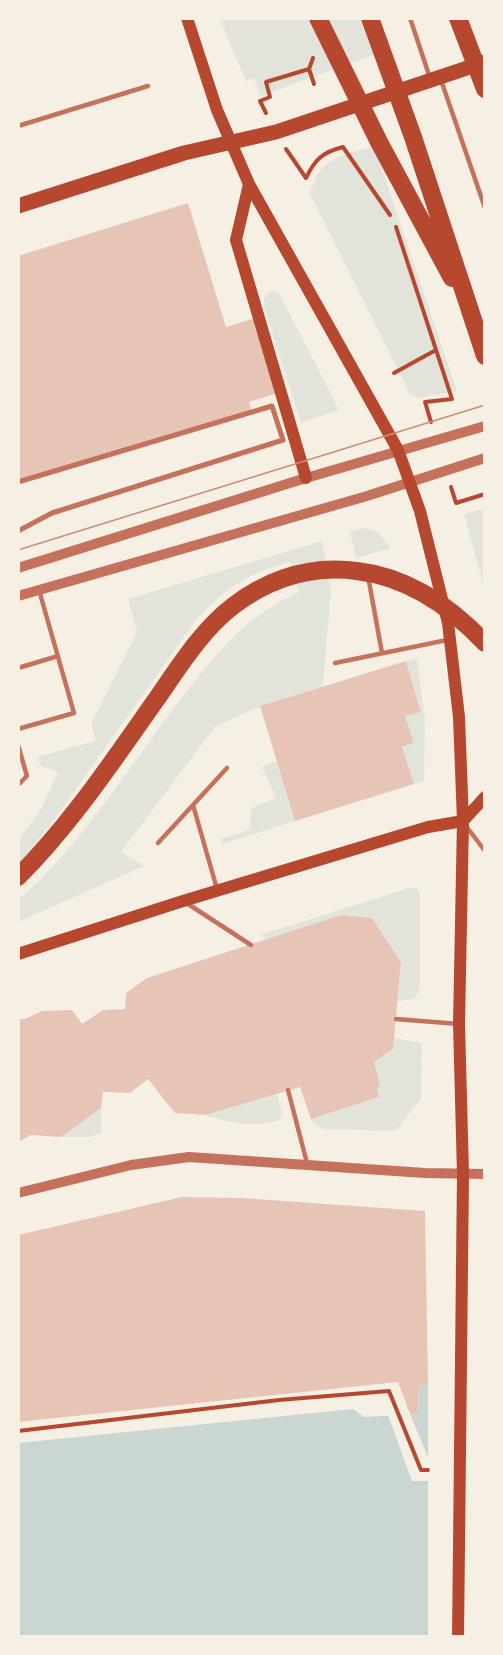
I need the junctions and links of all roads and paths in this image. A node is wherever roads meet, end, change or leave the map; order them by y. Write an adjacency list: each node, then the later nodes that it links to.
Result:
1 (187, 18): 15 (main road)
2 (318, 18): 20 (highway)
3 (370, 18): 20 (highway)
4 (410, 18): 9 (lane)
5 (459, 18): 12 (highway)
6 (315, 52): 8 (path)
7 (485, 62): 9 (main road)
8 (309, 69): 10 (path); 13 (path)
9 (436, 79): 15 (main road); 19 (lane)
10 (314, 84)
11 (148, 86): 14 (lane)
12 (485, 89)
13 (263, 108)
14 (18, 126)
15 (230, 143): 17 (main road); 18 (main road)
16 (302, 175): 21 (path)
17 (249, 184): 26 (main road); 28 (main road)
18 (18, 206)
19 (485, 208)
20 (475, 320): 22 (highway)
21 (436, 350): 23 (path); 24 (path)
22 (485, 356)
23 (394, 373)
24 (427, 408)
25 (485, 426): 26 (street)
26 (399, 450): 28 (street); 30 (main road)
27 (485, 458): 30 (street)
28 (306, 478): 35 (street)
29 (18, 482): 33 (street)
30 (411, 482): 36 (street); 38 (main road)
31 (453, 494): 32 (path)
32 (485, 494)
33 (18, 531)
34 (366, 565): 40 (lane)
35 (18, 568)
36 (39, 590): 37 (street); 41 (lane)
37 (18, 596)
38 (450, 639): 40 (lane); 50 (main road)
39 (485, 643): 53 (highway)
40 (382, 653): 42 (lane)
41 (58, 656): 43 (lane); 44 (lane)
42 (335, 663)
43 (18, 668)
44 (18, 729)
45 (18, 745): 47 (lane)
46 (227, 768): 49 (lane)
47 (18, 785)
48 (485, 797): 50 (main road)
49 (193, 805): 51 (lane); 54 (lane)
50 (463, 821): 52 (lane); 54 (main road); 59 (main road)
51 (158, 843)
52 (485, 851)
53 (18, 877)
54 (218, 890): 55 (main road)
55 (183, 901): 56 (lane); 57 (main road)
56 (251, 945)
57 (18, 954)
58 (396, 1019): 59 (lane)
59 (459, 1024): 62 (main road)
60 (288, 1090): 61 (lane)
61 (307, 1165): 62 (street); 64 (street)
62 (463, 1174): 63 (street); 67 (main road)
63 (485, 1174)
64 (18, 1192)
65 (18, 1431): 66 (path)
66 (428, 1470)
67 (458, 1637)

